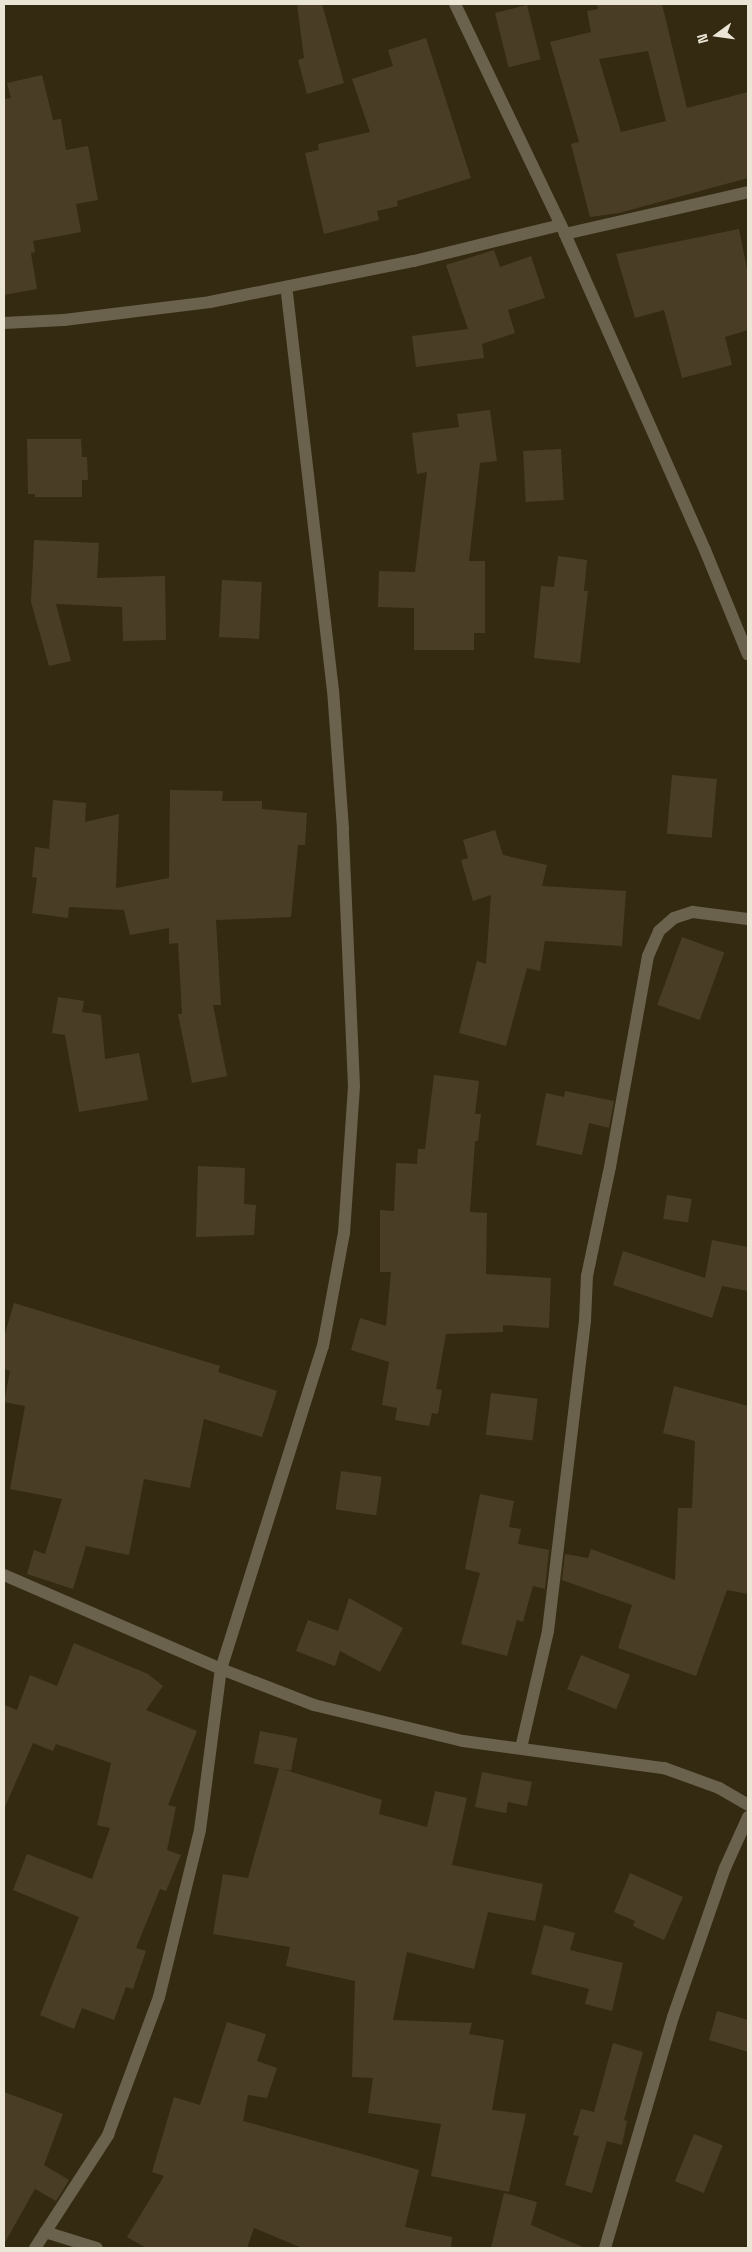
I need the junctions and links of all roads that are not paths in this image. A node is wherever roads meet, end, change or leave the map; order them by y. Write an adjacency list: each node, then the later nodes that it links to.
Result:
1 (455, 4): 3 (street)
2 (748, 192): 3 (street)
3 (563, 230): 4 (street); 6 (street)
4 (286, 288): 5 (street); 9 (street)
5 (4, 323)
6 (748, 655)
7 (748, 919): 10 (street)
8 (4, 1575): 9 (street)
9 (221, 1669): 10 (street); 13 (street)
10 (521, 1748): 11 (street)
11 (748, 1805)
12 (748, 1817): 16 (street)
13 (45, 2232): 14 (street); 15 (street)
14 (35, 2248)
15 (97, 2248)
16 (605, 2248)

